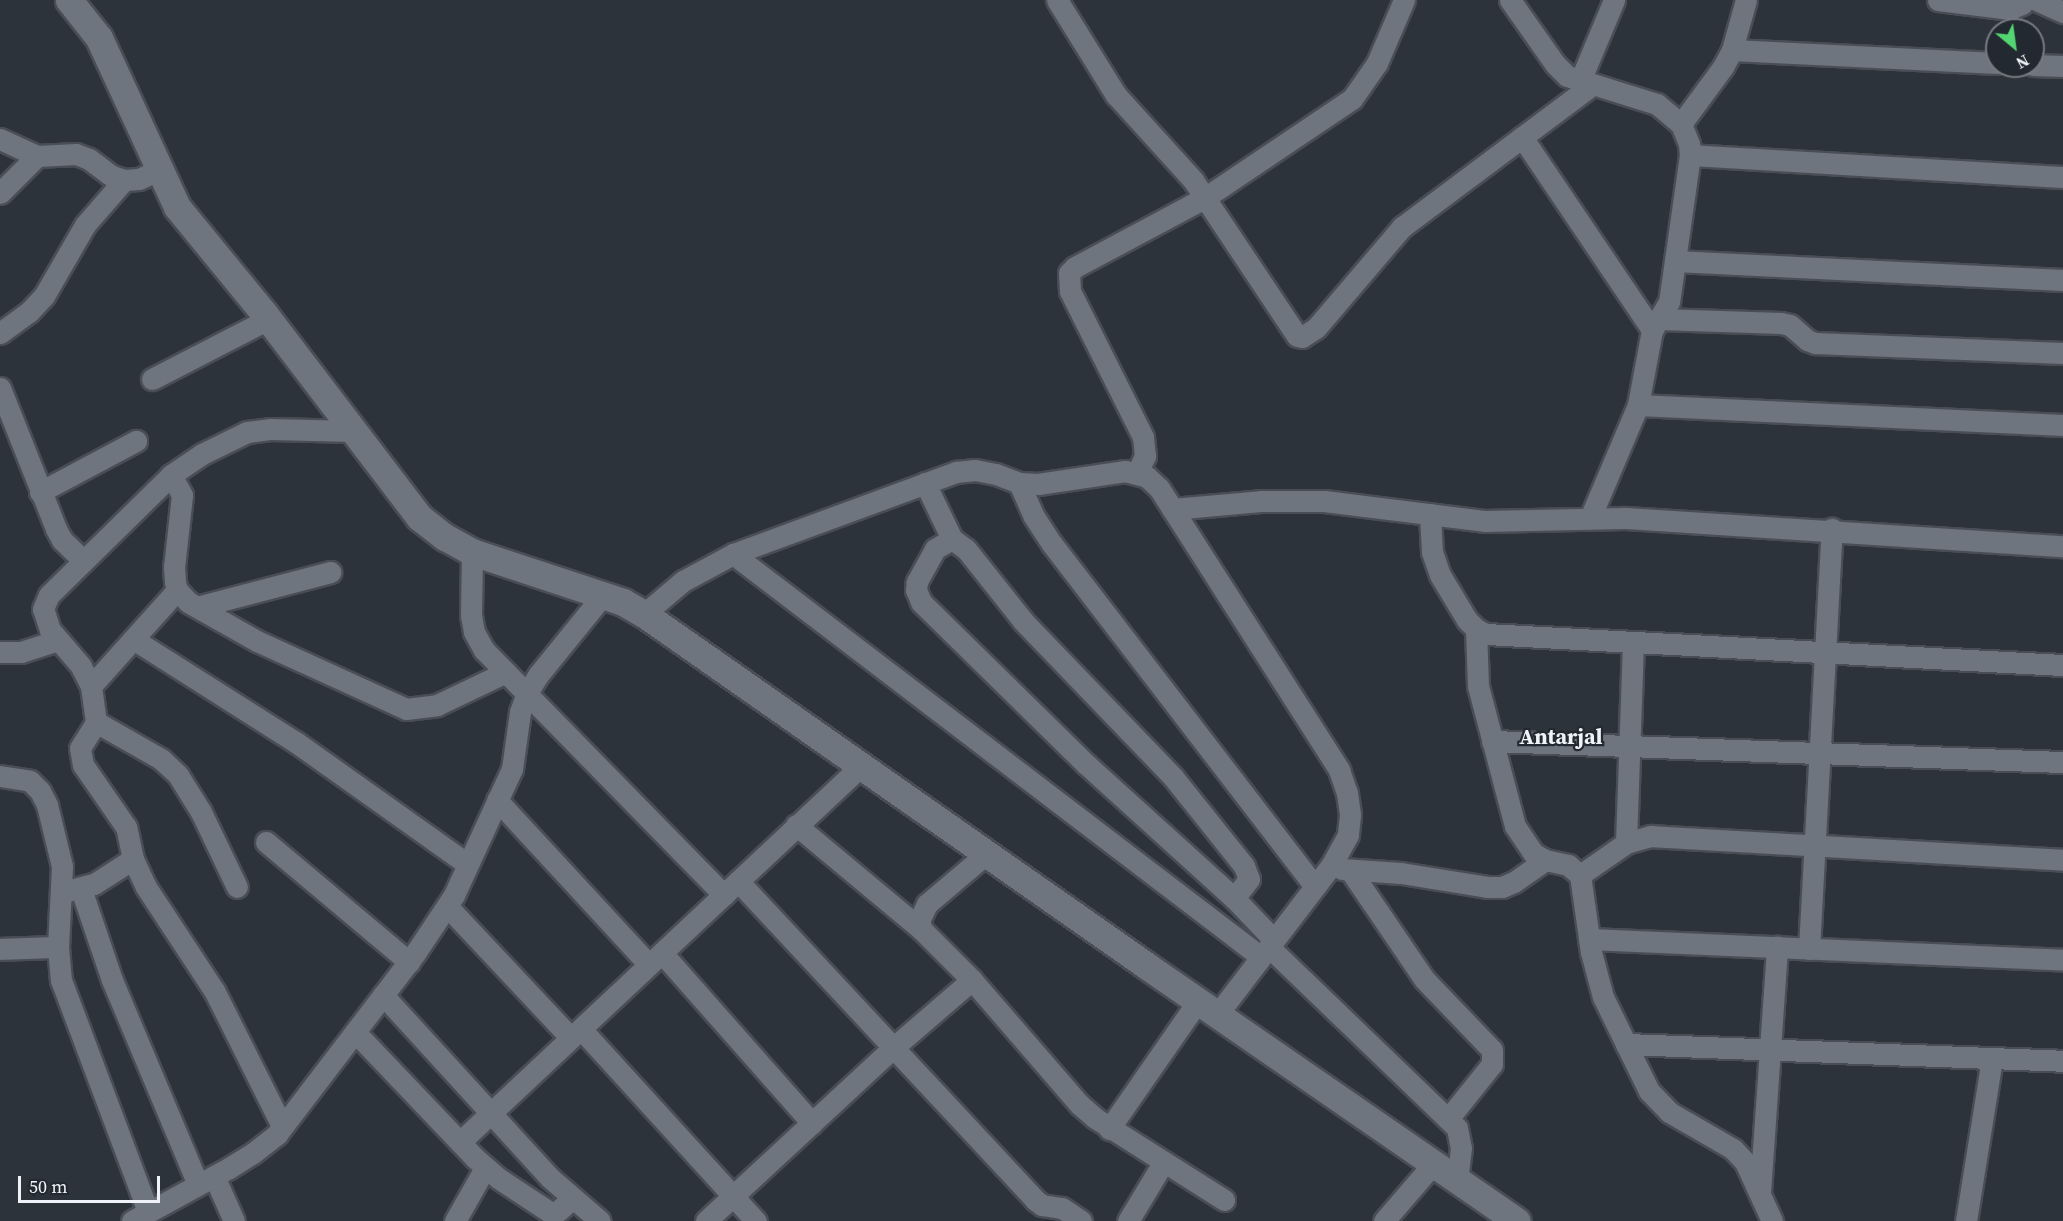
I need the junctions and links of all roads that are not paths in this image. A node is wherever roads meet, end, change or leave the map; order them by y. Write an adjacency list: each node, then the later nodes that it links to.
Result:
1 (69, 0): 21 (street)
2 (1404, 0): 25 (street)
3 (1510, 0): 15 (street)
4 (1614, 0): 15 (street)
5 (1746, 0): 11 (street)
6 (1938, 0): 7 (street)
7 (2024, 0)
8 (2036, 0): 10 (street)
9 (1068, 4): 25 (street)
10 (2063, 12)
11 (1732, 50): 12 (street); 16 (street)
12 (1985, 62)
13 (2045, 65): 14 (street)
14 (2063, 66)
15 (1586, 83): 16 (street); 17 (street)
16 (1681, 124): 19 (street)
17 (1522, 136): 25 (street); 29 (street)
18 (0, 139): 20 (street)
19 (1690, 155): 22 (street); 26 (street)
20 (37, 156): 23 (street); 24 (street)
21 (158, 170): 23 (street); 28 (street)
22 (2063, 177)
23 (124, 180): 30 (street)
24 (0, 193)
25 (1206, 197): 38 (street)
26 (1675, 261): 27 (street); 29 (street)
27 (2063, 280)
28 (268, 319): 32 (street); 36 (street)
29 (1656, 324): 31 (street); 34 (street)
30 (0, 333)
31 (2063, 353)
32 (152, 379)
33 (0, 388): 42 (street)
34 (1638, 405): 35 (street); 45 (street)
35 (2063, 425)
36 (353, 431): 39 (street); 49 (street)
37 (136, 441): 42 (street)
38 (1137, 473): 41 (street); 43 (street)
39 (171, 475): 51 (street); 53 (street)
40 (925, 483): 41 (street); 47 (street); 50 (street)
41 (1019, 483): 87 (street)
42 (40, 492): 51 (street)
43 (1172, 509): 44 (street); 84 (street)
44 (1430, 514): 45 (street); 57 (street)
45 (1590, 518): 46 (street)
46 (1832, 530): 48 (street); 61 (street)
47 (952, 539): 90 (street); 90 (street)
48 (2063, 546)
49 (472, 552): 54 (street); 64 (street)
50 (733, 554): 56 (street); 96 (street)
51 (84, 561): 59 (street)
52 (330, 572): 55 (street)
53 (177, 590): 55 (street); 58 (street)
54 (603, 595): 56 (street); 66 (street)
55 (197, 607): 64 (street)
56 (644, 614): 72 (street)
57 (1476, 629): 60 (street); 68 (street)
58 (134, 639): 65 (street); 83 (street)
59 (58, 640): 62 (street); 65 (street)
60 (1633, 644): 61 (street); 69 (street)
61 (1825, 653): 63 (street); 70 (street)
62 (2, 655)
63 (2063, 665)
64 (507, 672): 66 (street)
65 (91, 686): 67 (street)
66 (527, 693): 74 (street); 88 (street)
67 (96, 722): 80 (street); 86 (street)
68 (1492, 741): 69 (street); 81 (street)
69 (1629, 746): 70 (street); 77 (street)
70 (1820, 753): 71 (street); 78 (street)
71 (2063, 762)
72 (861, 766): 75 (street); 79 (street)
73 (0, 776): 89 (street)
74 (497, 801): 83 (street); 99 (street)
75 (796, 825): 88 (street); 92 (street)
76 (266, 842): 101 (street)
77 (1626, 843): 78 (street); 85 (street)
78 (1815, 845): 82 (street); 98 (street)
79 (986, 854): 92 (street); 104 (street)
80 (133, 859): 89 (street); 115 (street)
81 (1545, 860): 84 (street); 85 (street)
82 (2063, 860)
83 (467, 864): 91 (street)
84 (1340, 869): 87 (street); 113 (street)
85 (1580, 875): 93 (street)
86 (237, 887)
87 (1315, 887): 96 (street)
88 (731, 888): 99 (street); 108 (street)
89 (72, 890): 94 (street); 122 (street)
90 (1234, 898): 96 (street)
91 (447, 906): 101 (street); 106 (street)
92 (922, 930): 102 (street)
93 (1589, 939): 95 (street); 107 (street)
94 (58, 947): 97 (street); 127 (street)
95 (1777, 947): 98 (street); 109 (street)
96 (1268, 948): 104 (street); 113 (street)
97 (0, 949)
98 (1809, 949): 100 (street)
99 (655, 959): 106 (street); 114 (street)
100 (2063, 960)
101 (409, 962): 103 (street)
102 (972, 980): 108 (street); 116 (street)
103 (383, 995): 105 (street); 112 (street)
104 (1207, 1008): 116 (street); 119 (street)
105 (355, 1032): 115 (street); 117 (street)
106 (576, 1033): 112 (street); 124 (street)
107 (1626, 1044): 109 (street); 123 (street)
108 (894, 1047): 114 (street); 133 (street)
109 (1770, 1050): 110 (street); 123 (street)
110 (1992, 1059): 111 (street); 138 (street)
111 (2063, 1061)
112 (491, 1113): 117 (street); 125 (street)
113 (1448, 1119): 121 (street)
114 (812, 1123): 124 (street)
115 (282, 1126): 122 (street)
116 (1109, 1129): 118 (street)
117 (460, 1142): 120 (street)
118 (1163, 1163): 126 (street); 134 (street)
119 (1433, 1164): 121 (street); 135 (street)
120 (486, 1168): 125 (street); 129 (street)
121 (1457, 1180): 136 (street)
122 (206, 1181): 127 (street); 128 (street)
123 (1760, 1194): 137 (street)
124 (733, 1196): 131 (street); 132 (street)
125 (572, 1199): 130 (street)
126 (1224, 1200)
127 (140, 1217)
128 (234, 1221)
129 (455, 1221)
130 (600, 1221)
131 (706, 1221)
132 (756, 1221)
133 (1081, 1221)
134 (1128, 1221)
135 (1384, 1221)
136 (1516, 1221)
137 (1772, 1221)
138 (1966, 1221)

